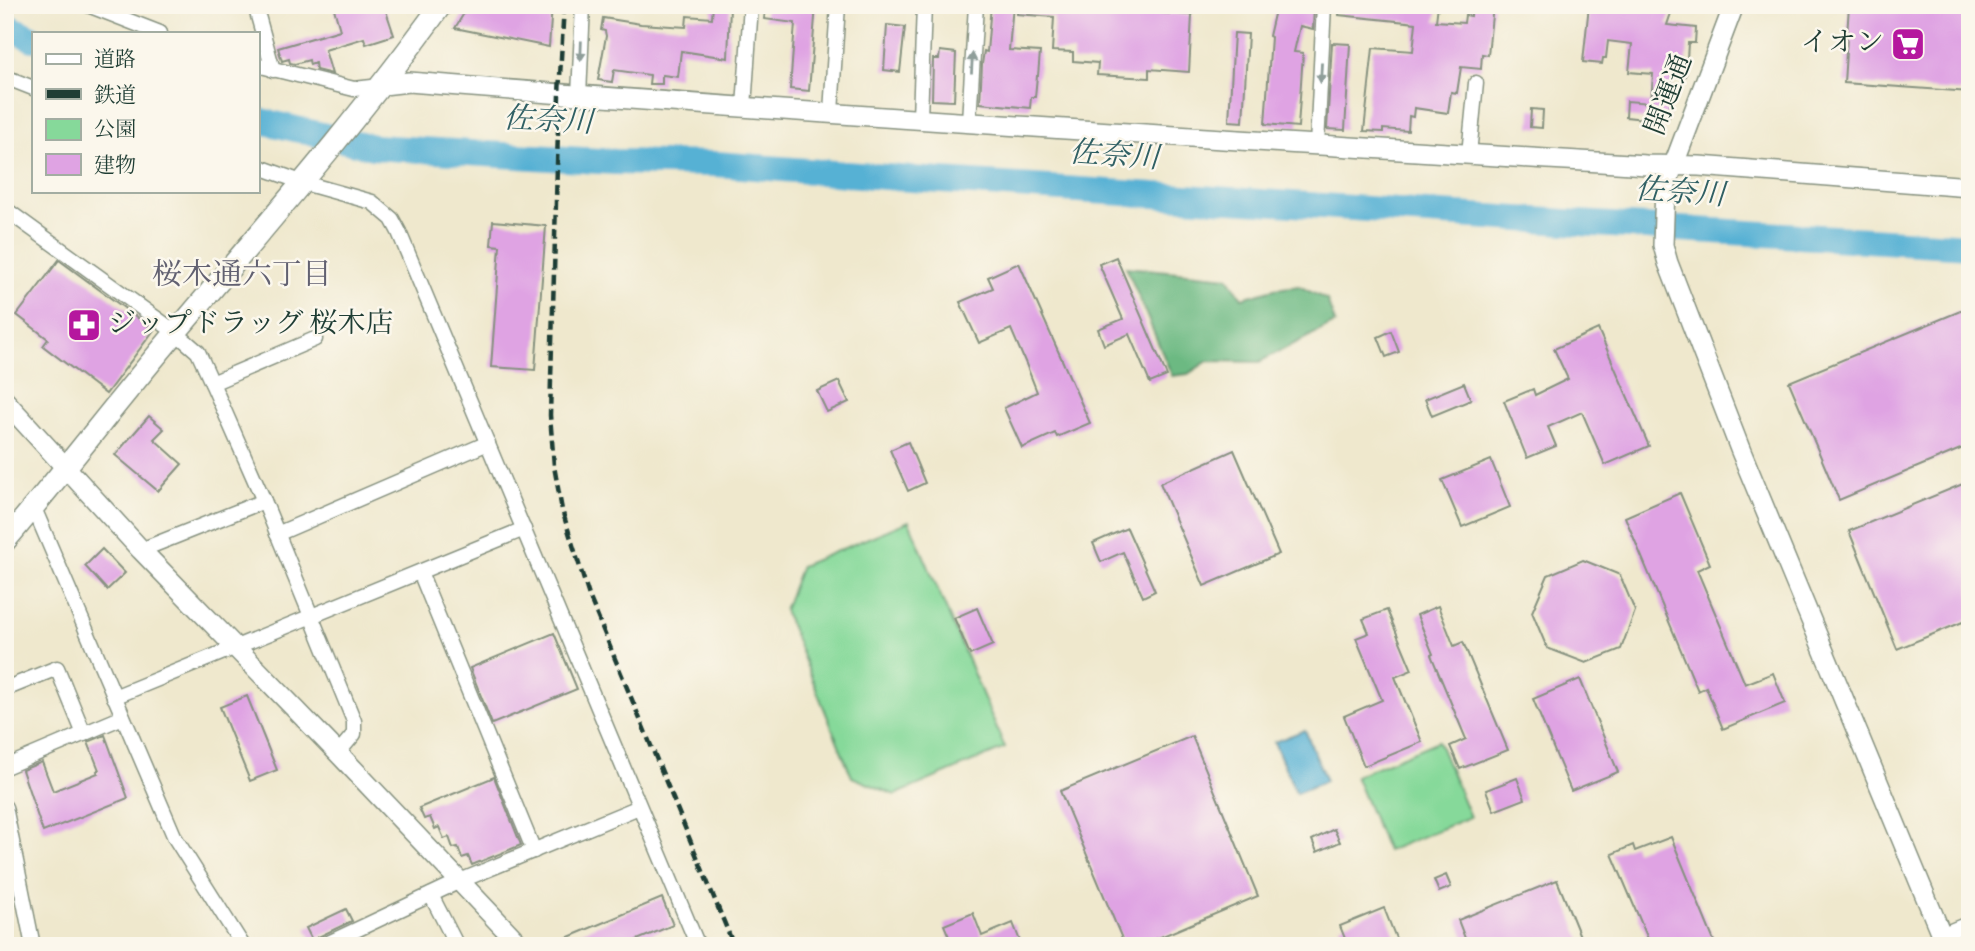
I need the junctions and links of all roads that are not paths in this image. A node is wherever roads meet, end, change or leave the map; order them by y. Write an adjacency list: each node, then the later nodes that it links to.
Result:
1 (88, 5): 11 (street)
2 (255, 5): 13 (street)
3 (441, 5): 16 (main road)
4 (583, 5): 18 (street, one-way to 18)
5 (751, 5): 19 (street)
6 (838, 5): 20 (street)
7 (924, 5): 21 (street)
8 (975, 5): 22 (street, one-way to 8)
9 (1324, 5): 23 (street, one-way to 23)
10 (1734, 5): 25 (street, 開運通)
11 (157, 32)
12 (259, 66): 13 (street)
13 (273, 70): 16 (street)
14 (5, 77): 17 (street)
15 (1476, 83): 24 (street)
16 (383, 85): 18 (street); 27 (main road)
17 (32, 88)
18 (579, 96): 19 (street)
19 (744, 107): 20 (street)
20 (831, 111): 21 (street)
21 (920, 118): 22 (street)
22 (969, 121): 23 (street)
23 (1317, 145): 24 (street)
24 (1469, 154): 25 (street)
25 (1673, 166): 28 (street); 57 (street, 開運通)
26 (259, 167): 27 (street)
27 (304, 183): 30 (main road); 34 (street)
28 (1970, 187)
29 (5, 209): 30 (street)
30 (175, 332): 32 (street); 35 (main road)
31 (316, 339): 32 (street)
32 (212, 383): 36 (street)
33 (5, 401): 35 (street)
34 (488, 443): 38 (street); 39 (street)
35 (65, 468): 37 (main road); 41 (street)
36 (264, 501): 39 (street); 41 (street)
37 (34, 508): 40 (main road); 46 (street)
38 (524, 529): 42 (street); 52 (street)
39 (277, 534): 43 (street)
40 (5, 541)
41 (141, 550): 44 (street)
42 (420, 572): 43 (street); 53 (street)
43 (311, 616): 44 (street); 49 (street)
44 (235, 648): 46 (street); 49 (street)
45 (5, 690): 48 (street)
46 (114, 696): 47 (street)
47 (122, 717): 48 (street); 59 (street)
48 (84, 734): 50 (street)
49 (338, 753): 54 (street)
50 (5, 767)
51 (5, 807): 58 (street)
52 (639, 807): 53 (street); 63 (street)
53 (534, 851): 54 (street)
54 (460, 881): 55 (street); 62 (street)
55 (431, 895): 60 (street); 61 (street)
56 (1970, 923): 57 (street)
57 (1943, 940)
58 (33, 946)
59 (243, 946)
60 (322, 946)
61 (457, 946)
62 (521, 946)
63 (698, 946)

